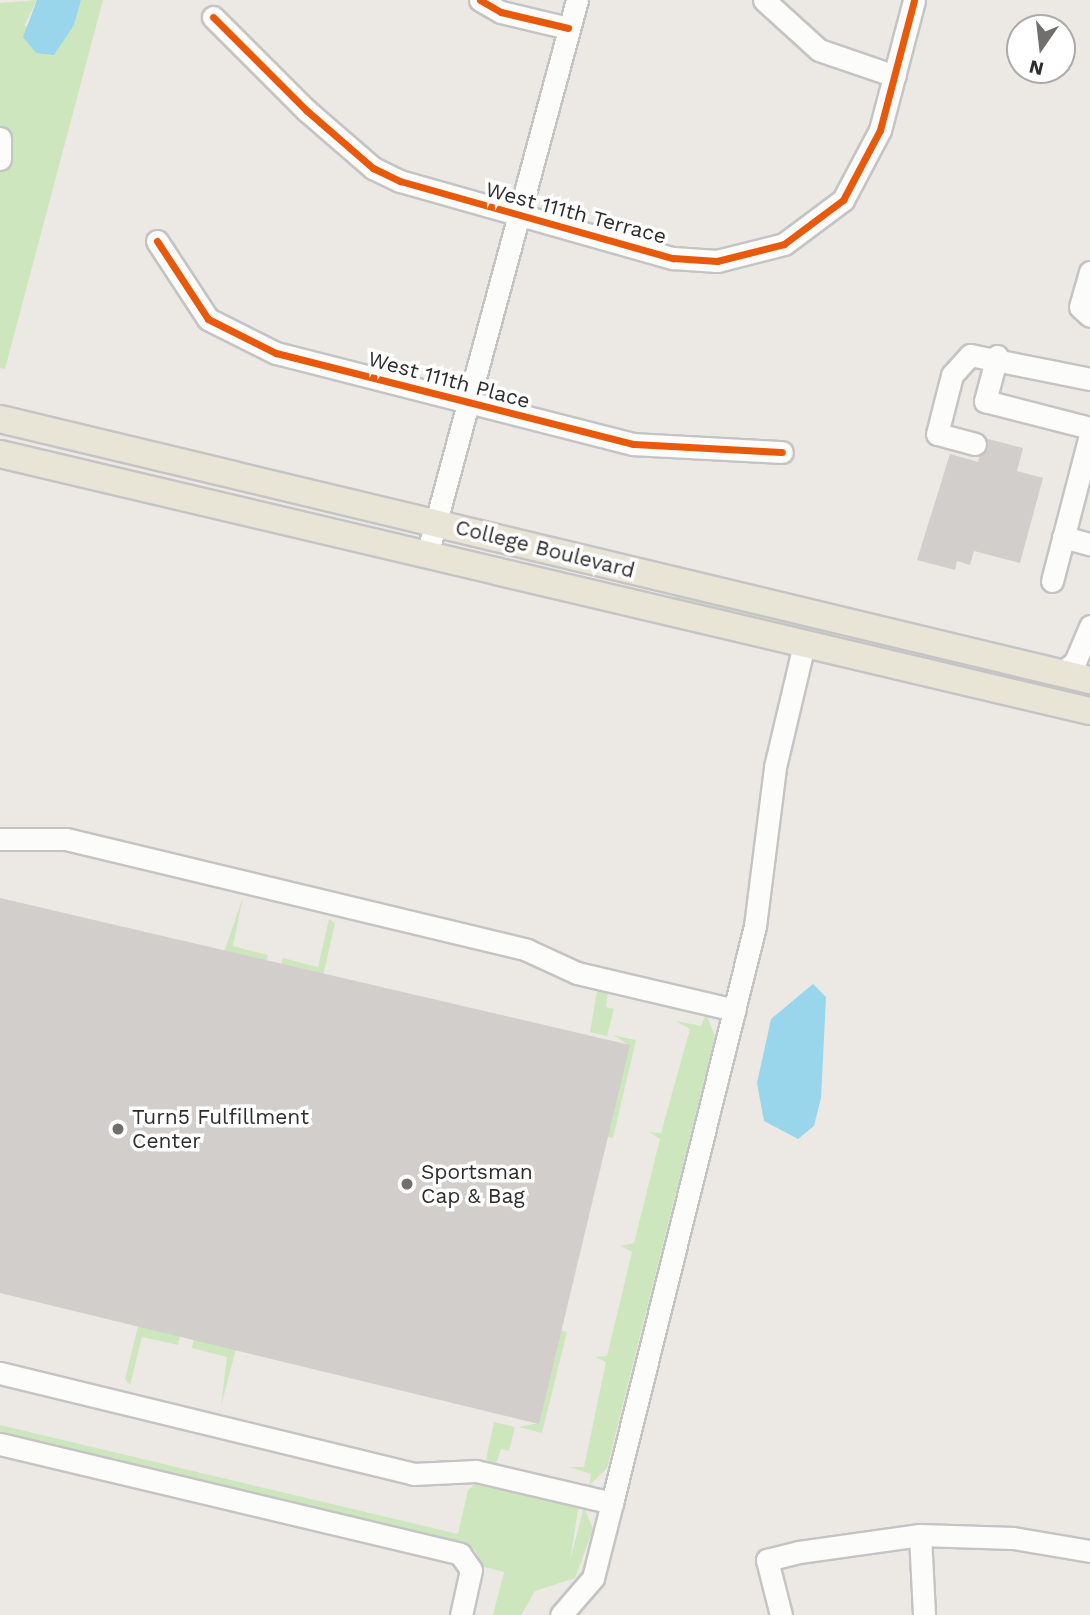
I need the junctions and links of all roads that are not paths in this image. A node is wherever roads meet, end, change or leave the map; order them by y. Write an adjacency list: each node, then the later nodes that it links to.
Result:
1 (480, 0): 6 (street)
2 (577, 0): 6 (street)
3 (764, 0): 7 (street)
4 (914, 0): 7 (street, West 111th Terrace)
5 (213, 17): 10 (street, West 111th Terrace)
6 (568, 28): 10 (street)
7 (895, 76): 10 (street, West 111th Terrace)
8 (0, 138): 9 (street)
9 (0, 159)
10 (515, 216): 16 (street)
11 (158, 241): 16 (street, West 111th Place)
12 (1090, 272): 13 (street)
13 (1090, 316)
14 (997, 356): 15 (street); 18 (street); 20 (street)
15 (1090, 379)
16 (467, 402): 21 (street, West 111th Place); 23 (street)
17 (0, 419): 23 (main road, College Boulevard)
18 (1090, 428)
19 (1090, 435): 24 (street)
20 (975, 444)
21 (782, 452)
22 (0, 454): 26 (main road, College Boulevard)
23 (435, 522): 26 (street); 30 (main road, College Boulevard)
24 (1063, 537): 25 (street); 27 (street)
25 (1090, 544)
26 (427, 555): 29 (main road, College Boulevard)
27 (1052, 581)
28 (1090, 626): 30 (street)
29 (804, 643): 31 (main road, College Boulevard); 33 (street)
30 (1081, 676): 31 (street)
31 (1081, 709)
32 (0, 839): 33 (street)
33 (735, 1010): 36 (street)
34 (0, 1373): 36 (street)
35 (0, 1444): 39 (street)
36 (612, 1503): 40 (street)
37 (920, 1535): 38 (street); 41 (street); 42 (street)
38 (1090, 1551)
39 (461, 1615)
40 (561, 1615)
41 (781, 1615)
42 (924, 1615)

